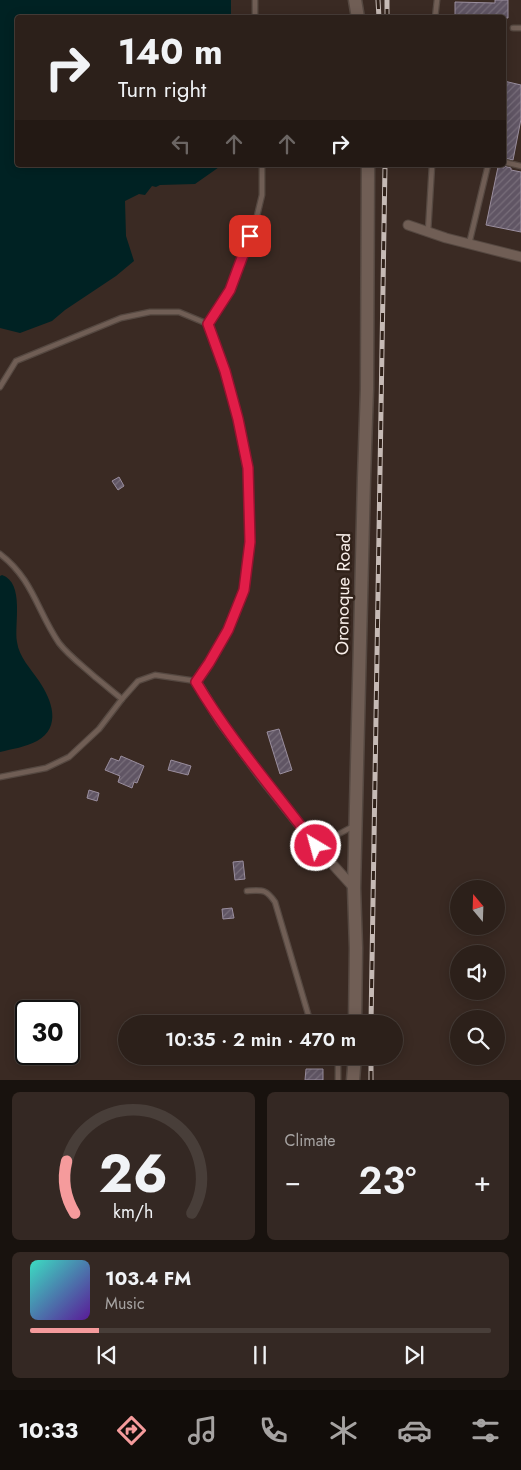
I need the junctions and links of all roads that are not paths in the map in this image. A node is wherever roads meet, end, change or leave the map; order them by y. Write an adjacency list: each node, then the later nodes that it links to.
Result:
1 (255, 0): 4 (lane)
2 (355, 0): 5 (street)
3 (437, 0): 6 (lane)
4 (255, 15)
5 (358, 15)
6 (435, 15)
7 (513, 28): 8 (lane)
8 (521, 28)
9 (506, 162): 10 (lane)
10 (521, 166)
11 (262, 167): 19 (lane)
12 (368, 167): 25 (street, Oronoque Road)
13 (432, 167): 16 (lane)
14 (488, 167): 17 (lane)
15 (408, 225): 16 (street)
16 (428, 232): 17 (street)
17 (469, 244): 18 (street)
18 (521, 257)
19 (208, 324): 20 (lane); 22 (lane)
20 (0, 387)
21 (0, 554): 23 (lane)
22 (196, 682): 23 (lane); 26 (street)
23 (122, 700): 24 (lane)
24 (0, 776)
25 (356, 825): 26 (lane); 27 (street, Oronoque Road)
26 (316, 846): 27 (street)
27 (354, 888): 30 (street, Oronoque Road)
28 (247, 891): 29 (lane)
29 (308, 1015)
30 (355, 1015)
31 (338, 1065): 33 (lane)
32 (353, 1065): 34 (street)
33 (338, 1080)
34 (352, 1080)

